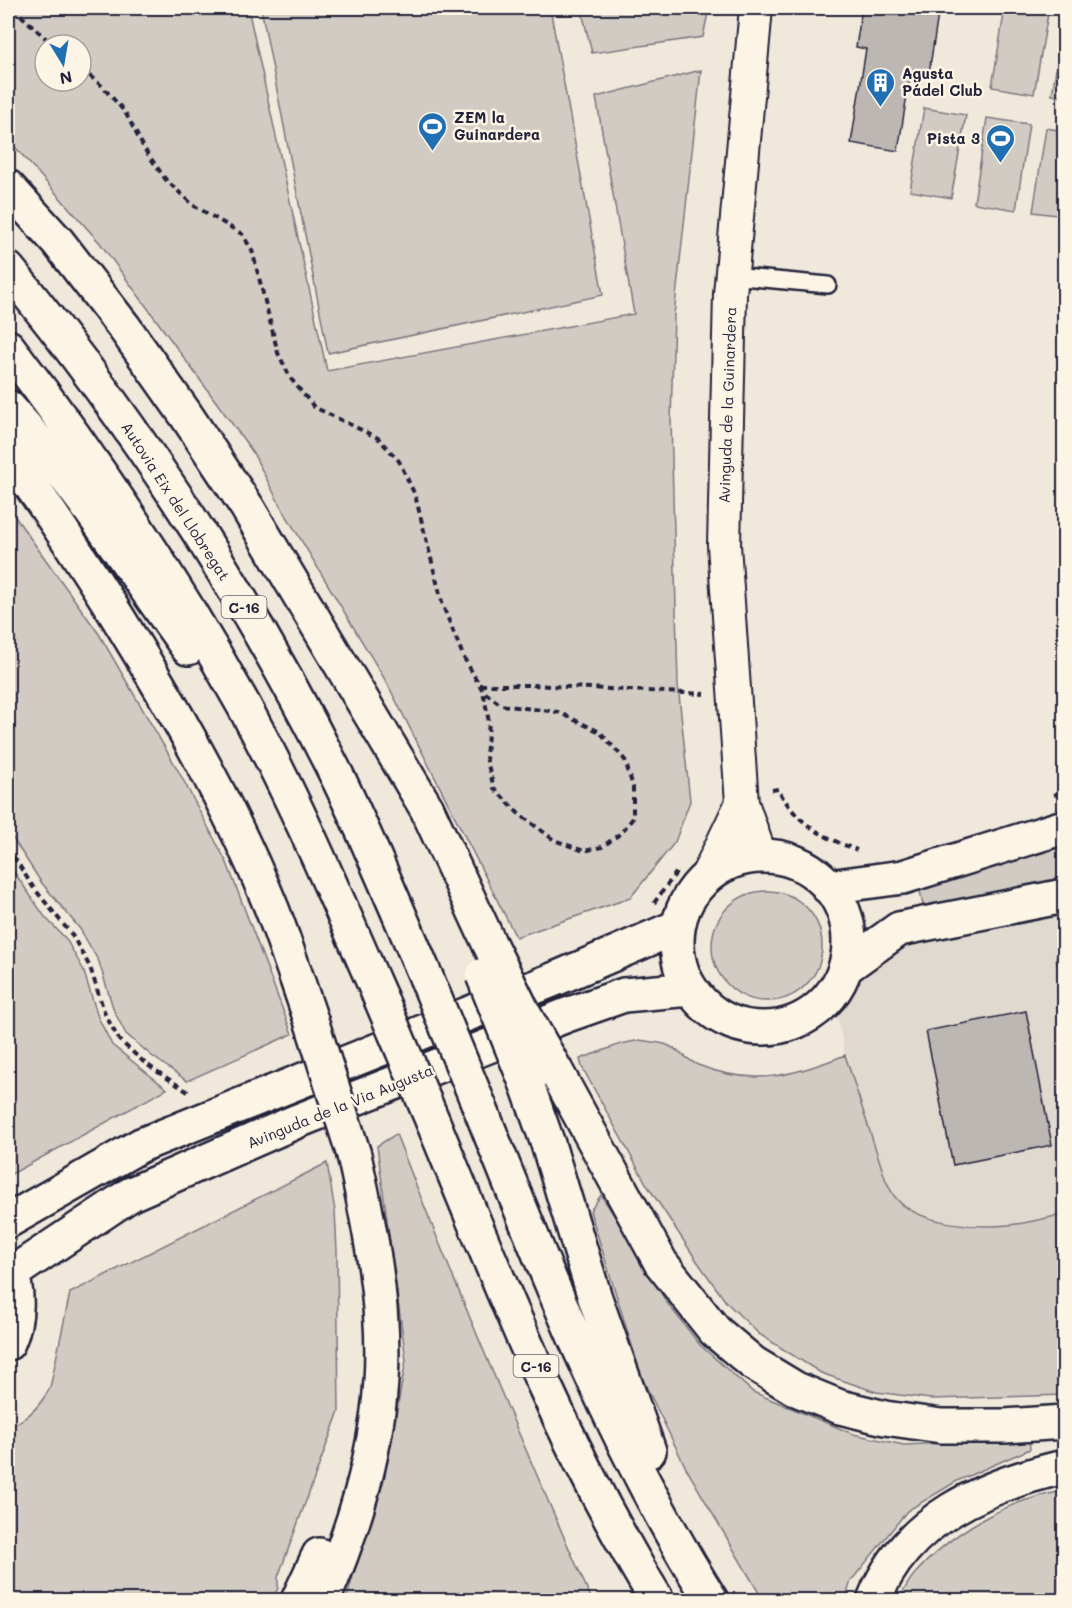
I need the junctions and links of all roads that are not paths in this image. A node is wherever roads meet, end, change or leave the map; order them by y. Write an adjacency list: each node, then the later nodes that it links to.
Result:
1 (756, 8): 4 (street, Avinguda de la Guinardera)
2 (8, 187): 17 (main road)
3 (8, 269): 26 (main road, Autovia Eix del Llobregat / C-16, bridge)
4 (732, 276): 5 (lane); 10 (street, Avinguda de la Guinardera)
5 (828, 285)
6 (8, 347): 9 (main road, C-16)
7 (13, 413): 9 (main road)
8 (8, 454): 22 (main road, bridge)
9 (278, 771): 29 (main road, C-16, bridge)
10 (742, 803): 12 (street, Avinguda de la Guinardera); 13 (street, Avinguda de la Guinardera)
11 (1065, 827): 14 (main road)
12 (760, 855): 13 (main road); 14 (main road)
13 (708, 874): 16 (main road)
14 (828, 887): 18 (main road)
15 (1065, 896): 18 (main road)
16 (677, 927): 19 (main road); 20 (main road)
17 (481, 948): 24 (main road, bridge); 26 (main road, bridge)
18 (846, 967): 19 (main road)
19 (690, 989): 21 (main road, Avinguda de la Via Augusta)
20 (8, 1221)
21 (9, 1271): 23 (main road)
22 (377, 1286): 27 (main road); 28 (main road)
23 (8, 1343)
24 (1065, 1422)
25 (1065, 1467): 31 (main road)
26 (690, 1566): 30 (main road, C-16)
27 (298, 1600)
28 (322, 1600)
29 (657, 1600)
30 (711, 1600)
31 (874, 1600)

